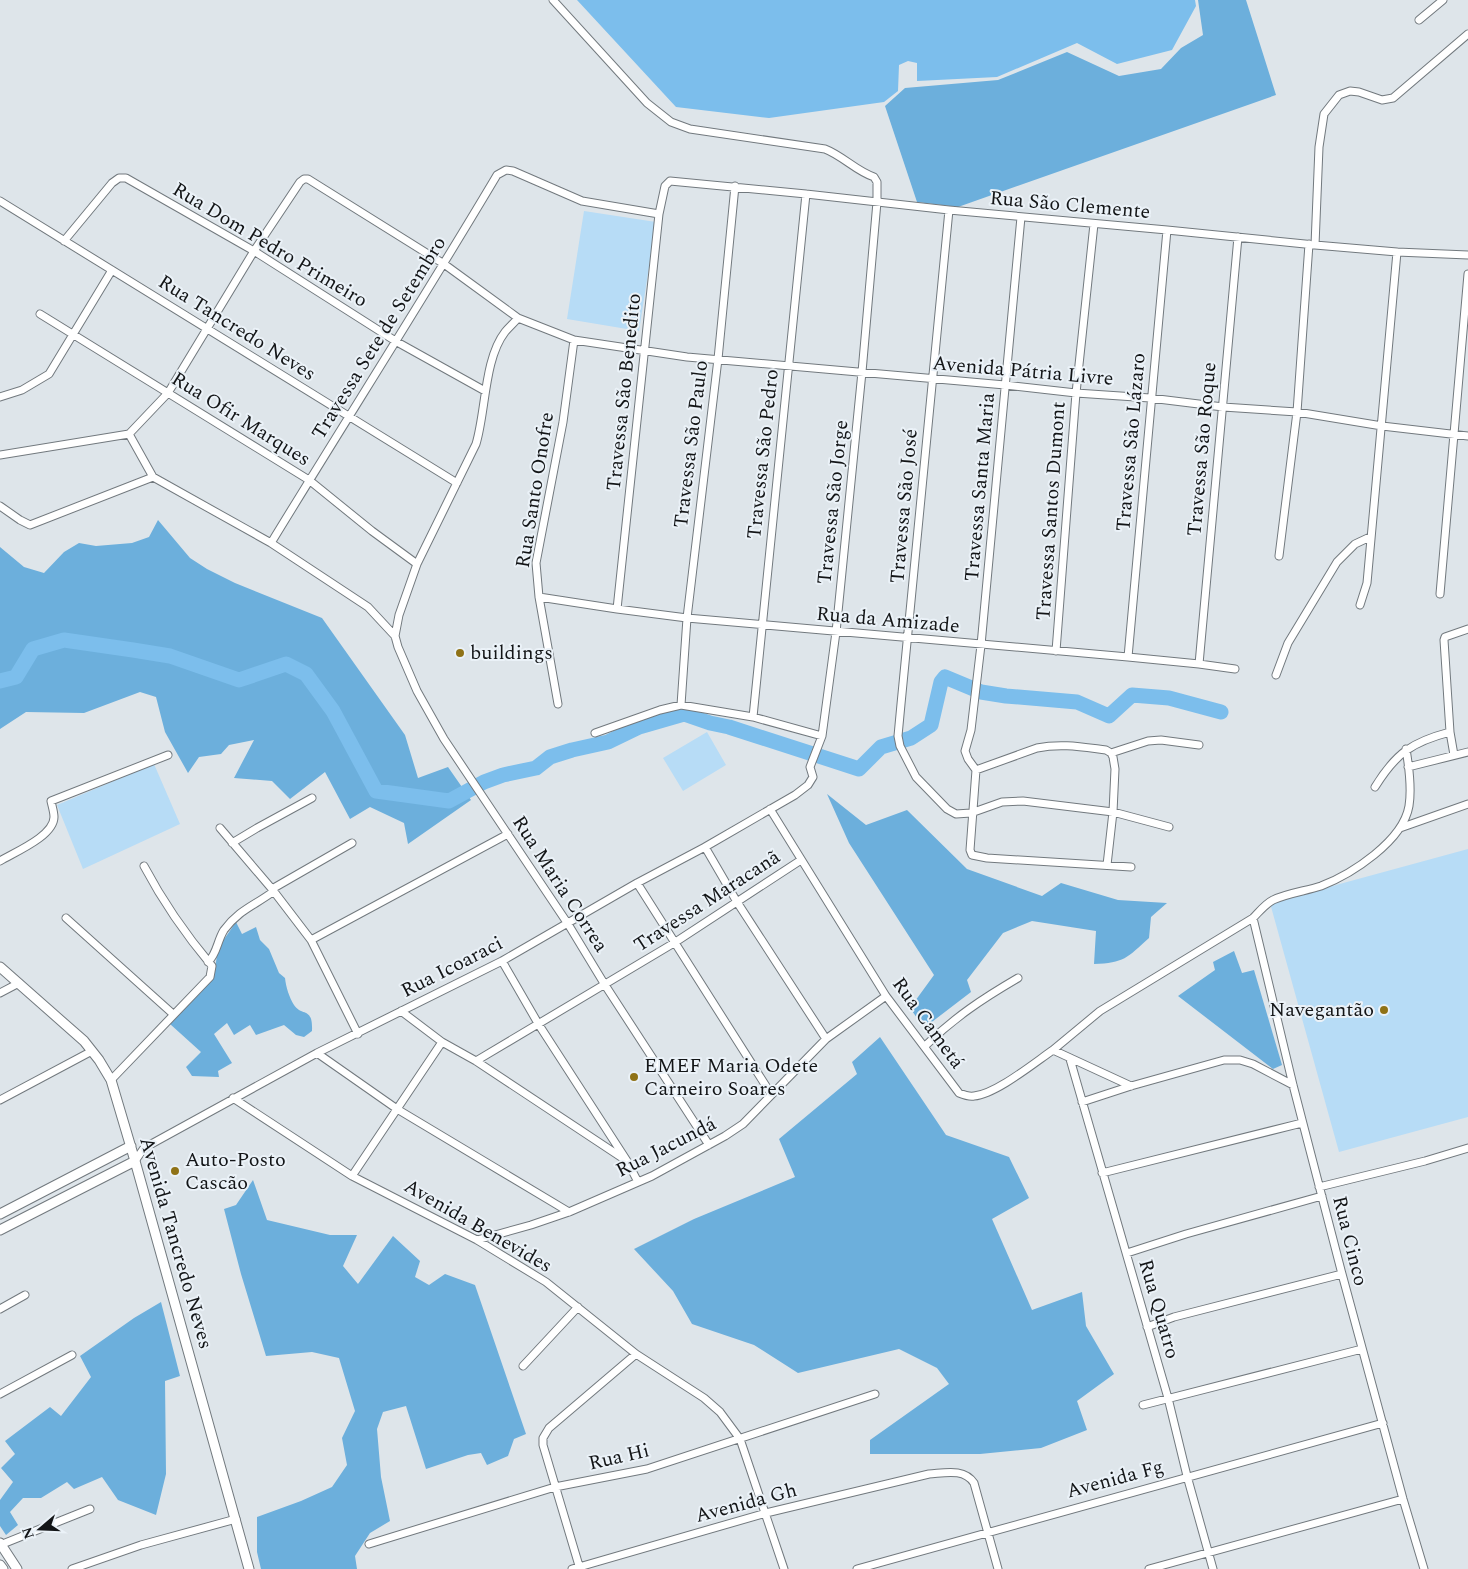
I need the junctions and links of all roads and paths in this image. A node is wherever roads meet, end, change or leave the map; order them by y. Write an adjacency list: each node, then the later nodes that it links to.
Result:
1 (553, 0): 9 (street, Travessa São Jorge)
2 (1443, 0): 3 (street)
3 (1419, 20)
4 (1468, 34): 17 (street)
5 (670, 181): 6 (street, Rua São Clemente); 11 (street, Travessa São Benedito)
6 (735, 186): 7 (street, Rua São Clemente); 31 (street, Travessa São Paulo)
7 (806, 194): 9 (street, Rua São Clemente); 32 (street, Travessa São Pedro)
8 (0, 201): 16 (street, Rua Tancredo Neves)
9 (877, 202): 10 (street, Rua São Clemente); 33 (street, Travessa São Jorge)
10 (949, 210): 12 (street, Rua São Clemente); 34 (street, Travessa São José)
11 (659, 214): 21 (street, Travessa Sete de Setembro); 30 (street, Travessa São Benedito)
12 (1021, 217): 13 (street, Rua São Clemente); 35 (street, Travessa Santa Maria)
13 (1094, 224): 14 (street, Rua São Clemente); 38 (street, Travessa Santos Dumont)
14 (1167, 230): 15 (street, Rua São Clemente); 40 (street, Travessa São Lázaro)
15 (1238, 237): 17 (street, Rua São Clemente); 41 (street, Travessa São Roque)
16 (64, 241): 18 (street, Rua Dom Pedro Primeiro); 22 (street, Rua Tancredo Neves)
17 (1312, 245): 19 (street, Rua São Clemente); 42 (street)
18 (254, 251): 21 (street, Avenida Pátria Livre); 26 (street); 29 (street, Rua Dom Pedro Primeiro)
19 (1397, 252): 20 (street, Rua São Clemente); 44 (street)
20 (1468, 255)
21 (444, 264): 25 (street, Avenida Pátria Livre); 29 (street, Travessa Sete de Setembro)
22 (112, 270): 26 (street, Rua Tancredo Neves); 27 (street)
23 (1468, 274): 46 (street)
24 (40, 314): 27 (street, Rua Ofir Marques)
25 (518, 318): 28 (street, Avenida Pátria Livre); 36 (street)
26 (208, 329): 37 (street); 43 (street, Rua Tancredo Neves)
27 (72, 334): 37 (street, Rua Ofir Marques); 39 (street)
28 (574, 340): 30 (street, Avenida Pátria Livre); 58 (street, Rua Santo Onofre)
29 (397, 342): 36 (street, Rua Dom Pedro Primeiro); 43 (street, Travessa Sete de Setembro)
30 (645, 350): 31 (street, Avenida Pátria Livre); 60 (street, Travessa São Benedito)
31 (718, 360): 32 (street, Avenida Pátria Livre); 61 (street, Travessa São Paulo)
32 (787, 367): 33 (street, Avenida Pátria Livre); 62 (street, Travessa São Pedro)
33 (862, 372): 34 (street, Avenida Pátria Livre); 64 (street, Travessa São Jorge)
34 (932, 378): 35 (street, Avenida Pátria Livre); 66 (street, Travessa São José)
35 (1005, 385): 38 (street, Avenida Pátria Livre); 67 (street, Travessa Santa Maria)
36 (486, 390): 51 (street)
37 (168, 393): 45 (street); 50 (street, Rua Ofir Marques)
38 (1076, 394): 40 (street, Avenida Pátria Livre); 68 (street, Travessa Santos Dumont)
39 (0, 397)
40 (1150, 398): 41 (street, Avenida Pátria Livre); 69 (street, Travessa São Lázaro)
41 (1223, 407): 42 (street, Avenida Pátria Livre); 70 (street, Travessa São Roque)
42 (1296, 412): 44 (street, Avenida Pátria Livre); 55 (street)
43 (349, 416): 50 (street, Travessa Sete de Setembro); 51 (street, Rua Tancredo Neves)
44 (1382, 426): 46 (street, Avenida Pátria Livre); 53 (street)
45 (129, 434): 48 (street); 49 (street)
46 (1454, 434): 47 (street, Avenida Pátria Livre); 57 (street)
47 (1468, 436)
48 (0, 455)
49 (153, 477): 52 (street); 54 (street)
50 (309, 480): 54 (street, Travessa Sete de Setembro); 56 (street, Rua Ofir Marques)
51 (457, 483): 56 (street)
52 (0, 506)
53 (1370, 537): 59 (street); 72 (street)
54 (271, 543): 65 (street)
55 (1279, 556)
56 (417, 564): 65 (street)
57 (1440, 594)
58 (539, 597): 60 (street, Rua da Amizade); 73 (street, Rua Santo Onofre)
59 (1360, 605)
60 (617, 609): 61 (street, Rua da Amizade)
61 (687, 618): 62 (street, Rua da Amizade); 74 (street, Travessa São Paulo)
62 (762, 624): 64 (street, Rua da Amizade); 75 (street, Travessa São Pedro)
63 (1468, 629): 76 (street)
64 (836, 632): 66 (street, Rua da Amizade); 78 (street, Travessa São Jorge)
65 (395, 636): 96 (street, Rua Maria Correa)
66 (909, 638): 67 (street, Rua da Amizade); 92 (street, Travessa São José)
67 (981, 645): 68 (street, Rua da Amizade); 86 (street, Travessa Santa Maria)
68 (1056, 651): 69 (street, Rua da Amizade)
69 (1128, 657): 70 (street, Rua da Amizade)
70 (1199, 664): 71 (street, Rua da Amizade)
71 (1234, 670)
72 (1276, 675)
73 (558, 704)
74 (681, 705): 75 (street); 77 (street)
75 (754, 717): 78 (street)
76 (1450, 732): 80 (street); 84 (street)
77 (595, 733)
78 (822, 736): 90 (street, Travessa São Jorge)
79 (1199, 745): 82 (street)
80 (1406, 749): 85 (street); 87 (street)
81 (1468, 752): 84 (street)
82 (1111, 753): 86 (street); 91 (street)
83 (168, 754): 101 (street)
84 (1454, 755): 85 (street)
85 (1408, 767): 95 (street)
86 (976, 770): 92 (street)
87 (1375, 787)
88 (312, 798): 97 (street)
89 (1468, 804): 95 (street)
90 (770, 809): 99 (street, Rua Icoaraci); 100 (street, Rua Cametá)
91 (1113, 812): 92 (street); 93 (street); 102 (street)
92 (972, 813): 102 (street)
93 (1169, 827)
94 (220, 828): 97 (street)
95 (1400, 828): 109 (street)
96 (508, 834): 110 (street, Rua Maria Correa); 111 (street)
97 (232, 843): 106 (street)
98 (352, 843): 106 (street)
99 (705, 847): 105 (street, Rua Icoaraci); 107 (street)
100 (801, 860): 107 (street, Travessa Maracanã); 120 (street, Rua Cametá)
101 (0, 861)
102 (1107, 865): 104 (street)
103 (144, 866): 114 (street)
104 (1131, 867)
105 (637, 883): 110 (street, Rua Icoaraci); 112 (street)
106 (273, 890): 111 (street); 114 (street)
107 (737, 902): 112 (street, Travessa Maracanã); 125 (street)
108 (66, 918): 122 (street)
109 (1254, 918): 128 (street); 134 (street, Rua Cinco)
110 (568, 924): 113 (street, Rua Icoaraci); 118 (street, Rua Maria Correa)
111 (311, 940): 124 (street)
112 (674, 943): 118 (street, Travessa Maracanã); 136 (street)
113 (502, 961): 121 (street, Rua Icoaraci); 123 (street)
114 (208, 962): 122 (street)
115 (0, 966): 117 (street, Avenida Tancredo Neves)
116 (1018, 978): 127 (street)
117 (19, 983): 119 (street); 129 (street, Avenida Tancredo Neves)
118 (605, 985): 123 (street, Travessa Maracanã); 142 (street, Rua Maria Correa)
119 (0, 993)
120 (886, 996): 125 (street, Rua Jacundá); 127 (street, Rua Cametá)
121 (401, 1011): 124 (street, Rua Icoaraci); 126 (street)
122 (173, 1014): 133 (street)
123 (539, 1025): 132 (street, Travessa Maracanã); 147 (street)
124 (358, 1034): 130 (street, Rua Icoaraci)
125 (826, 1039): 136 (street, Rua Jacundá)
126 (442, 1042): 132 (street); 140 (street)
127 (925, 1046): 128 (street, Rua Cametá)
128 (1054, 1050): 131 (street)
129 (92, 1051): 133 (street, Avenida Tancredo Neves); 138 (street)
130 (317, 1052): 137 (street, Rua Icoaraci); 140 (street)
131 (1070, 1059): 135 (street); 139 (street, Rua Quatro)
132 (476, 1061): 147 (street)
133 (111, 1080): 143 (street, Avenida Tancredo Neves)
134 (1293, 1085): 135 (street); 141 (street, Rua Cinco)
135 (1131, 1086): 139 (street)
136 (771, 1094): 142 (street, Rua Jacundá)
137 (233, 1098): 144 (street, Rua Icoaraci); 149 (street, Avenida Benevides)
138 (0, 1100)
139 (1082, 1102): 148 (street, Rua Quatro)
140 (397, 1109): 149 (street); 153 (street)
141 (1302, 1123): 148 (street); 151 (street, Rua Cinco)
142 (709, 1145): 150 (street, Rua Jacundá)
143 (131, 1146): 144 (street); 146 (street, Avenida Tancredo Neves); 154 (street)
144 (144, 1148): 146 (street, Rua Icoaraci)
145 (1468, 1148): 151 (street)
146 (135, 1160): 155 (street); 178 (street, Avenida Tancredo Neves)
147 (627, 1161): 150 (street)
148 (1102, 1173): 157 (street, Rua Quatro)
149 (352, 1176): 156 (street, Avenida Benevides)
150 (638, 1182): 153 (street, Rua Jacundá)
151 (1319, 1187): 152 (street, Rua Cinco)
152 (1322, 1196): 157 (street); 158 (street, Rua Cinco)
153 (569, 1212): 156 (street, Rua Jacundá)
154 (0, 1214)
155 (0, 1230)
156 (477, 1240): 160 (street, Avenida Benevides)
157 (1126, 1253): 162 (street, Rua Quatro)
158 (1342, 1274): 162 (street); 163 (street, Rua Cinco)
159 (25, 1296): 161 (street)
160 (578, 1307): 164 (street, Avenida Benevides); 166 (street)
161 (0, 1309)
162 (1147, 1327): 169 (street, Rua Quatro)
163 (1362, 1350): 169 (street); 171 (street, Rua Cinco)
164 (636, 1354): 172 (street, Avenida Benevides); 174 (street)
165 (72, 1355): 167 (street)
166 (524, 1366)
167 (0, 1394)
168 (875, 1394): 172 (street, Rua Hi)
169 (1168, 1398): 170 (street); 173 (street, Rua Quatro)
170 (1144, 1405)
171 (1383, 1423): 173 (street, Avenida Fg); 175 (street, Rua Cinco)
172 (740, 1439): 174 (street, Rua Hi); 177 (street, Avenida Benevides)
173 (1187, 1476): 179 (street, Avenida Fg); 182 (street, Rua Quatro)
174 (554, 1488): 181 (street, Rua Hi); 184 (street)
175 (1403, 1499): 182 (street); 194 (street, Rua Cinco)
176 (90, 1509): 180 (street)
177 (766, 1513): 179 (street, Avenida Gh); 184 (street, Avenida Gh); 189 (street, Avenida Benevides)
178 (236, 1519): 187 (street); 188 (street, Avenida Tancredo Neves)
179 (987, 1532): 190 (street, Avenida Fg); 191 (street)
180 (0, 1544): 186 (street)
181 (369, 1544)
182 (1209, 1553): 192 (street); 193 (street, Rua Quatro)
183 (0, 1565): 185 (street)
184 (577, 1568)
185 (3, 1569)
186 (17, 1569)
187 (72, 1569)
188 (250, 1569)
189 (784, 1569)
190 (857, 1569)
191 (998, 1569)
192 (1149, 1569)
193 (1213, 1569)
194 (1424, 1569)

